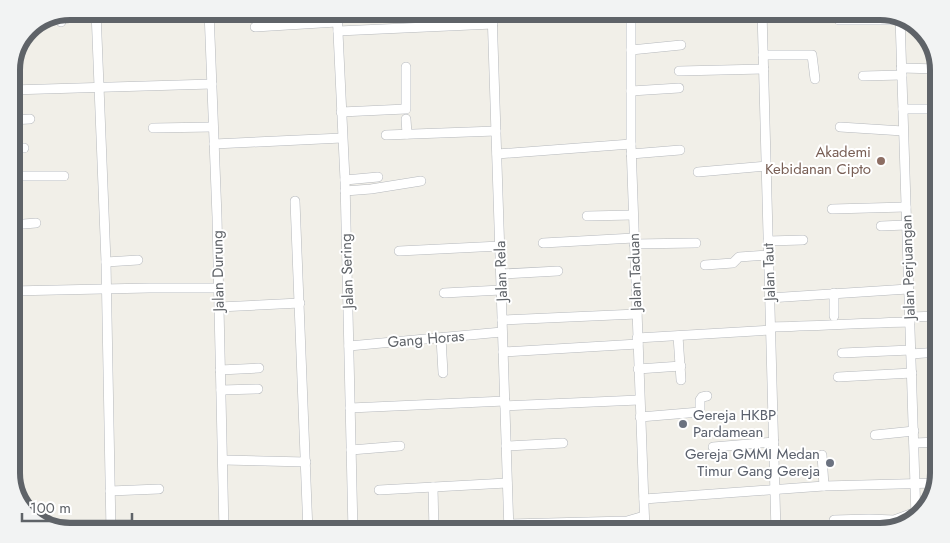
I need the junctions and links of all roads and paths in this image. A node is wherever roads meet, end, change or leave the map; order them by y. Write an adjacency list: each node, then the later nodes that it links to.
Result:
1 (96, 20): 22 (street)
2 (209, 20): 21 (street, Jalan Durung)
3 (337, 20): 10 (street, Jalan Sering)
4 (493, 20): 7 (street, Jalan Rela)
5 (631, 20): 12 (street, Jalan Taduan)
6 (762, 20): 13 (street, Jalan Taut)
7 (493, 24): 10 (street); 35 (street, Jalan Rela)
8 (900, 25): 18 (street, Jalan Perjuangan)
9 (255, 27): 10 (street)
10 (337, 27): 28 (street, Jalan Sering)
11 (681, 45): 12 (street)
12 (631, 50): 25 (street, Jalan Taduan)
13 (763, 55): 15 (street, Jalan Taut); 20 (street)
14 (406, 67): 28 (street)
15 (764, 68): 17 (street); 47 (street, Jalan Taut)
16 (930, 69): 18 (street)
17 (679, 71)
18 (901, 71): 19 (street); 26 (street, Jalan Perjuangan)
19 (863, 76)
20 (815, 79)
21 (212, 84): 22 (street); 32 (street, Jalan Durung)
22 (99, 86): 24 (street); 73 (street)
23 (679, 88): 25 (street)
24 (20, 90)
25 (631, 91): 41 (street, Jalan Taduan)
26 (903, 109): 27 (street); 36 (street, Jalan Perjuangan)
27 (930, 109)
28 (341, 112): 39 (street, Jalan Sering)
29 (30, 119): 31 (street)
30 (406, 119): 37 (street)
31 (20, 120)
32 (213, 127): 34 (street); 40 (street, Jalan Durung)
33 (840, 127): 36 (street)
34 (153, 128)
35 (496, 131): 37 (street); 45 (street, Jalan Rela)
36 (903, 131): 56 (street, Jalan Perjuangan)
37 (407, 134): 38 (street)
38 (386, 135)
39 (342, 138): 40 (street); 52 (street, Jalan Sering)
40 (214, 144): 77 (street, Jalan Durung)
41 (631, 144): 45 (street); 46 (street, Jalan Taduan)
42 (20, 148): 43 (street)
43 (24, 148)
44 (680, 150): 46 (street)
45 (497, 154): 69 (street, Jalan Rela)
46 (631, 154): 58 (street, Jalan Taduan)
47 (766, 166): 48 (street); 66 (street, Jalan Taut)
48 (698, 172)
49 (20, 176): 50 (street)
50 (64, 176)
51 (378, 178): 52 (street)
52 (344, 180): 54 (street, Jalan Sering)
53 (421, 181): 54 (street)
54 (345, 191): 97 (street, Jalan Sering)
55 (295, 201): 85 (street)
56 (906, 207): 57 (street); 62 (street, Jalan Perjuangan)
57 (832, 209)
58 (633, 215): 59 (street); 65 (street, Jalan Taduan)
59 (587, 216)
60 (36, 223): 61 (street)
61 (20, 224)
62 (906, 225): 63 (street); 79 (street, Jalan Perjuangan)
63 (880, 226)
64 (803, 240): 66 (street)
65 (634, 241): 67 (street); 68 (street); 87 (street, Jalan Taduan)
66 (768, 241): 71 (street, Jalan Taut)
67 (543, 243)
68 (696, 243)
69 (500, 246): 70 (street); 76 (street, Jalan Rela)
70 (399, 251)
71 (768, 255): 74 (street); 84 (street, Jalan Taut)
72 (138, 260): 73 (street)
73 (106, 262): 78 (street)
74 (705, 265)
75 (558, 271): 76 (street)
76 (501, 274): 80 (street, Jalan Rela)
77 (218, 288): 78 (street); 86 (street, Jalan Durung)
78 (106, 289): 81 (street); 138 (street)
79 (908, 289): 83 (street); 91 (street, Jalan Perjuangan)
80 (501, 290): 82 (street); 90 (street, Jalan Rela)
81 (20, 291)
82 (444, 293)
83 (834, 293): 84 (street); 88 (street)
84 (769, 298): 92 (street, Jalan Taut)
85 (300, 303): 86 (street); 129 (street)
86 (219, 307): 105 (street, Jalan Durung)
87 (637, 314): 90 (street); 96 (street, Jalan Taduan)
88 (834, 316)
89 (930, 317): 91 (street)
90 (502, 320): 93 (street, Jalan Rela)
91 (910, 320): 92 (street); 99 (street, Jalan Perjuangan)
92 (771, 329): 94 (street); 119 (street, Jalan Taut)
93 (502, 332): 95 (street, Gang Horas); 98 (street, Jalan Rela)
94 (678, 336): 96 (street); 102 (street)
95 (441, 338): 97 (street, Gang Horas); 106 (street)
96 (637, 341): 98 (street); 104 (street, Jalan Taduan)
97 (349, 346): 115 (street, Jalan Sering)
98 (503, 352): 114 (street, Jalan Rela)
99 (911, 352): 100 (street); 101 (street); 107 (street, Jalan Perjuangan)
100 (930, 352)
101 (842, 353)
102 (680, 366): 104 (street); 109 (street)
103 (259, 368): 105 (street)
104 (638, 369): 113 (street, Jalan Taduan)
105 (220, 370): 111 (street, Jalan Durung)
106 (443, 373)
107 (912, 373): 108 (street); 117 (street, Jalan Perjuangan)
108 (838, 378)
109 (681, 380)
110 (258, 389): 111 (street)
111 (221, 390): 128 (street, Jalan Durung)
112 (707, 396): 116 (street)
113 (639, 400): 114 (street); 116 (street, Jalan Taduan)
114 (505, 403): 115 (street); 124 (street, Jalan Rela)
115 (350, 408): 126 (street, Jalan Sering)
116 (640, 417): 139 (street, Jalan Taduan)
117 (914, 430): 118 (street); 122 (street, Jalan Perjuangan)
118 (875, 435)
119 (774, 442): 125 (street); 136 (street, Jalan Taut)
120 (930, 442): 122 (street)
121 (563, 443): 124 (street)
122 (914, 443): 132 (street, Jalan Perjuangan)
123 (400, 446): 126 (street)
124 (506, 446): 130 (street, Jalan Rela)
125 (713, 447)
126 (351, 450): 147 (street, Jalan Sering)
127 (822, 455): 133 (street)
128 (223, 460): 129 (street); 145 (street, Jalan Durung)
129 (306, 462): 146 (street)
130 (507, 483): 134 (street); 149 (street, Jalan Rela)
131 (929, 483): 132 (street)
132 (916, 484): 133 (street); 140 (street, Jalan Perjuangan)
133 (824, 486): 136 (street)
134 (433, 487): 137 (street); 148 (street)
135 (158, 489): 138 (street)
136 (774, 489): 139 (street); 152 (street, Jalan Taut)
137 (379, 490)
138 (110, 491): 144 (street)
139 (644, 499): 141 (street, Jalan Taduan)
140 (916, 507)
141 (644, 516): 150 (street); 151 (street, Jalan Taduan)
142 (901, 518): 143 (street)
143 (834, 520)
144 (111, 523)
145 (224, 523)
146 (308, 523)
147 (353, 523)
148 (434, 523)
149 (509, 523)
150 (593, 523)
151 (644, 523)
152 (776, 523)

